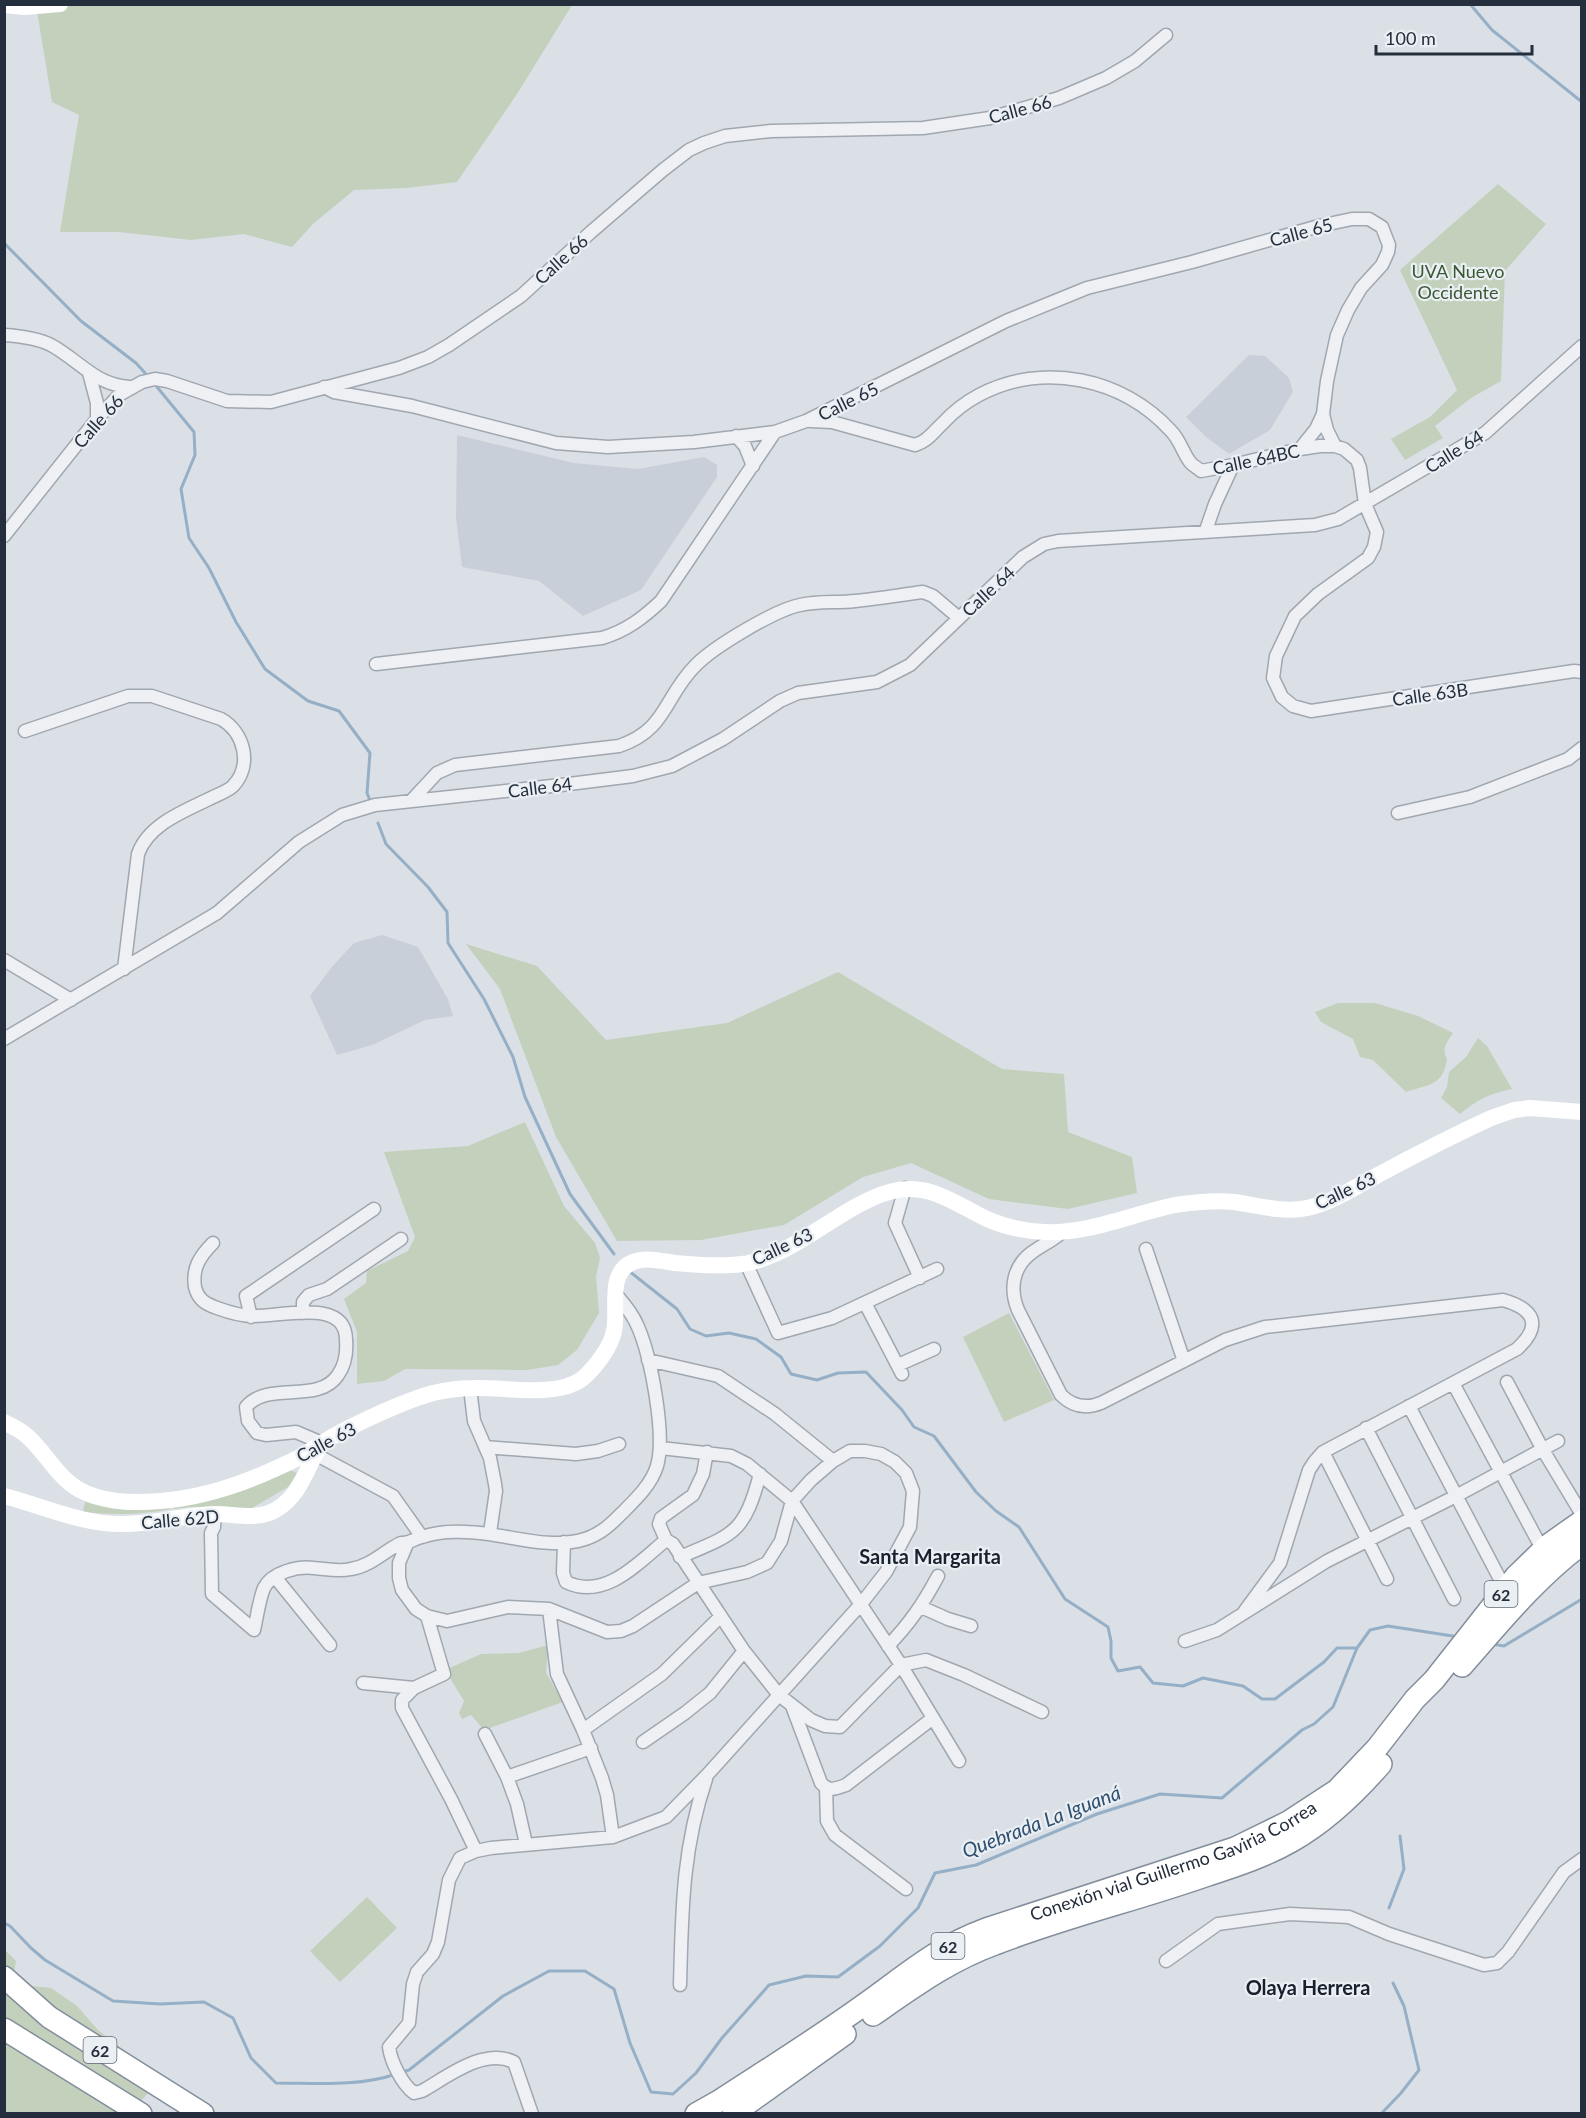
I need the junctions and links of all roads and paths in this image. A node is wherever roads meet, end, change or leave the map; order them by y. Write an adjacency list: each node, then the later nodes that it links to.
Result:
1 (60, 4): 2 (main road)
2 (4, 5)
3 (1166, 35): 8 (street, Calle 66)
4 (4, 335): 6 (street)
5 (1581, 346): 18 (street, Calle 64)
6 (89, 373): 7 (street); 10 (street)
7 (130, 387): 8 (street, Calle 66); 10 (street, Calle 66)
8 (324, 387): 13 (street, Calle 65)
9 (1323, 414): 11 (street, Calle 65); 14 (street); 15 (street)
10 (97, 419): 20 (street, Calle 66)
11 (806, 421): 12 (street, Calle 65); 16 (street, Calle 64BC)
12 (775, 432): 13 (street, Calle 65); 17 (street)
13 (736, 436): 17 (street)
14 (1335, 446): 15 (street, Calle 64BC); 18 (street)
15 (1300, 449): 16 (street, Calle 64BC)
16 (1233, 465): 19 (street)
17 (753, 466): 22 (street)
18 (1365, 504): 19 (street, Calle 64); 23 (street, Calle 63B)
19 (1206, 530): 21 (street, Calle 64)
20 (4, 536)
21 (959, 618): 26 (street, Calle 64); 26 (street)
22 (376, 664)
23 (1581, 672)
24 (25, 731): 29 (street)
25 (1581, 748): 27 (street)
26 (411, 801): 29 (street, Calle 64)
27 (1398, 813)
28 (4, 960): 30 (street)
29 (124, 969): 30 (street, Calle 64)
30 (71, 1000): 31 (street, Calle 64)
31 (4, 1039)
32 (1581, 1112): 35 (main road, Calle 63)
33 (905, 1188): 35 (main road, Calle 63); 39 (main road, Calle 63); 41 (street)
34 (374, 1209): 45 (street)
35 (1062, 1232): 48 (street)
36 (401, 1239): 44 (street)
37 (213, 1243): 45 (street)
38 (1146, 1249): 48 (street)
39 (746, 1263): 42 (main road, Calle 63); 43 (street)
40 (937, 1269): 41 (street)
41 (920, 1278): 43 (street)
42 (615, 1293): 47 (street); 51 (main road, Calle 63)
43 (865, 1303): 46 (street)
44 (303, 1313): 45 (street); 59 (street)
45 (251, 1317)
46 (934, 1349)
47 (648, 1360): 58 (street); 63 (street)
48 (1184, 1361): 50 (street)
49 (1507, 1382): 60 (street)
50 (1453, 1383): 52 (street); 64 (street)
51 (470, 1388): 57 (street); 59 (main road, Calle 63)
52 (1409, 1406): 54 (street); 67 (street)
53 (4, 1422): 59 (main road, Calle 63)
54 (1366, 1428): 62 (street); 71 (street)
55 (1558, 1441): 60 (street)
56 (619, 1444): 57 (street)
57 (485, 1447): 73 (street)
58 (661, 1448): 61 (street); 77 (street)
59 (319, 1449): 69 (main road, Calle 62D); 74 (street)
60 (1543, 1449): 64 (street); 70 (street)
61 (707, 1452): 65 (street); 75 (street)
62 (1323, 1452): 76 (street); 91 (street)
63 (833, 1461): 68 (street); 88 (street)
64 (1500, 1473): 67 (street); 80 (street)
65 (760, 1474): 68 (street); 81 (street)
66 (4, 1496): 69 (main road, Calle 62D)
67 (1456, 1496): 71 (street); 85 (street)
68 (792, 1501): 86 (street); 88 (street)
69 (214, 1514): 83 (street)
70 (1581, 1514)
71 (1412, 1519): 76 (street); 87 (street)
72 (1581, 1521): 101 (highway, Conexión vial Guillermo Gaviria Correa / 62)
73 (490, 1533): 74 (street); 77 (street)
74 (422, 1537): 78 (street)
75 (666, 1540): 77 (street); 81 (street)
76 (1368, 1541): 84 (street); 91 (street)
77 (564, 1542)
78 (407, 1544): 83 (street); 92 (street)
79 (1581, 1544): 101 (highway, Conexión vial Guillermo Gaviria Correa / 62)
80 (1540, 1545)
81 (680, 1557): 86 (street)
82 (938, 1576): 89 (street)
83 (275, 1577): 96 (street)
84 (1387, 1579)
85 (1500, 1581)
86 (698, 1583): 90 (street); 93 (street)
87 (1454, 1599)
88 (861, 1605): 97 (street); 103 (street)
89 (921, 1607): 94 (street); 97 (street)
90 (549, 1609): 92 (street); 107 (street)
91 (1244, 1612): 95 (street)
92 (427, 1616): 102 (street)
93 (722, 1616): 98 (street); 107 (street)
94 (971, 1626)
95 (1185, 1641)
96 (330, 1645)
97 (888, 1646): 99 (street)
98 (744, 1652): 103 (street); 109 (street)
99 (901, 1665): 104 (street); 105 (street); 106 (street)
100 (363, 1683): 102 (street)
101 (1437, 1685): 127 (highway, Conexión vial Guillermo Gaviria Correa / 62); 128 (highway, Conexión vial Guillermo Gaviria Correa / 62)
102 (414, 1688): 117 (street)
103 (779, 1695): 104 (street); 112 (street)
104 (791, 1705): 114 (street)
105 (1042, 1712)
106 (933, 1718): 111 (street); 114 (street)
107 (583, 1730): 110 (street)
108 (485, 1734): 113 (street)
109 (643, 1742)
110 (591, 1748): 113 (street); 115 (street)
111 (959, 1761)
112 (708, 1774): 115 (street); 122 (street)
113 (507, 1777): 116 (street)
114 (826, 1788): 119 (street)
115 (613, 1837): 116 (street)
116 (526, 1844): 117 (street)
117 (476, 1851): 126 (street)
118 (1581, 1859): 120 (street)
119 (906, 1888)
120 (1166, 1961)
121 (4, 1977): 125 (highway, 62)
122 (681, 1985)
123 (4, 2029): 124 (highway, 62)
124 (141, 2114)
125 (203, 2114)
126 (532, 2114)
127 (696, 2114)
128 (733, 2114)

